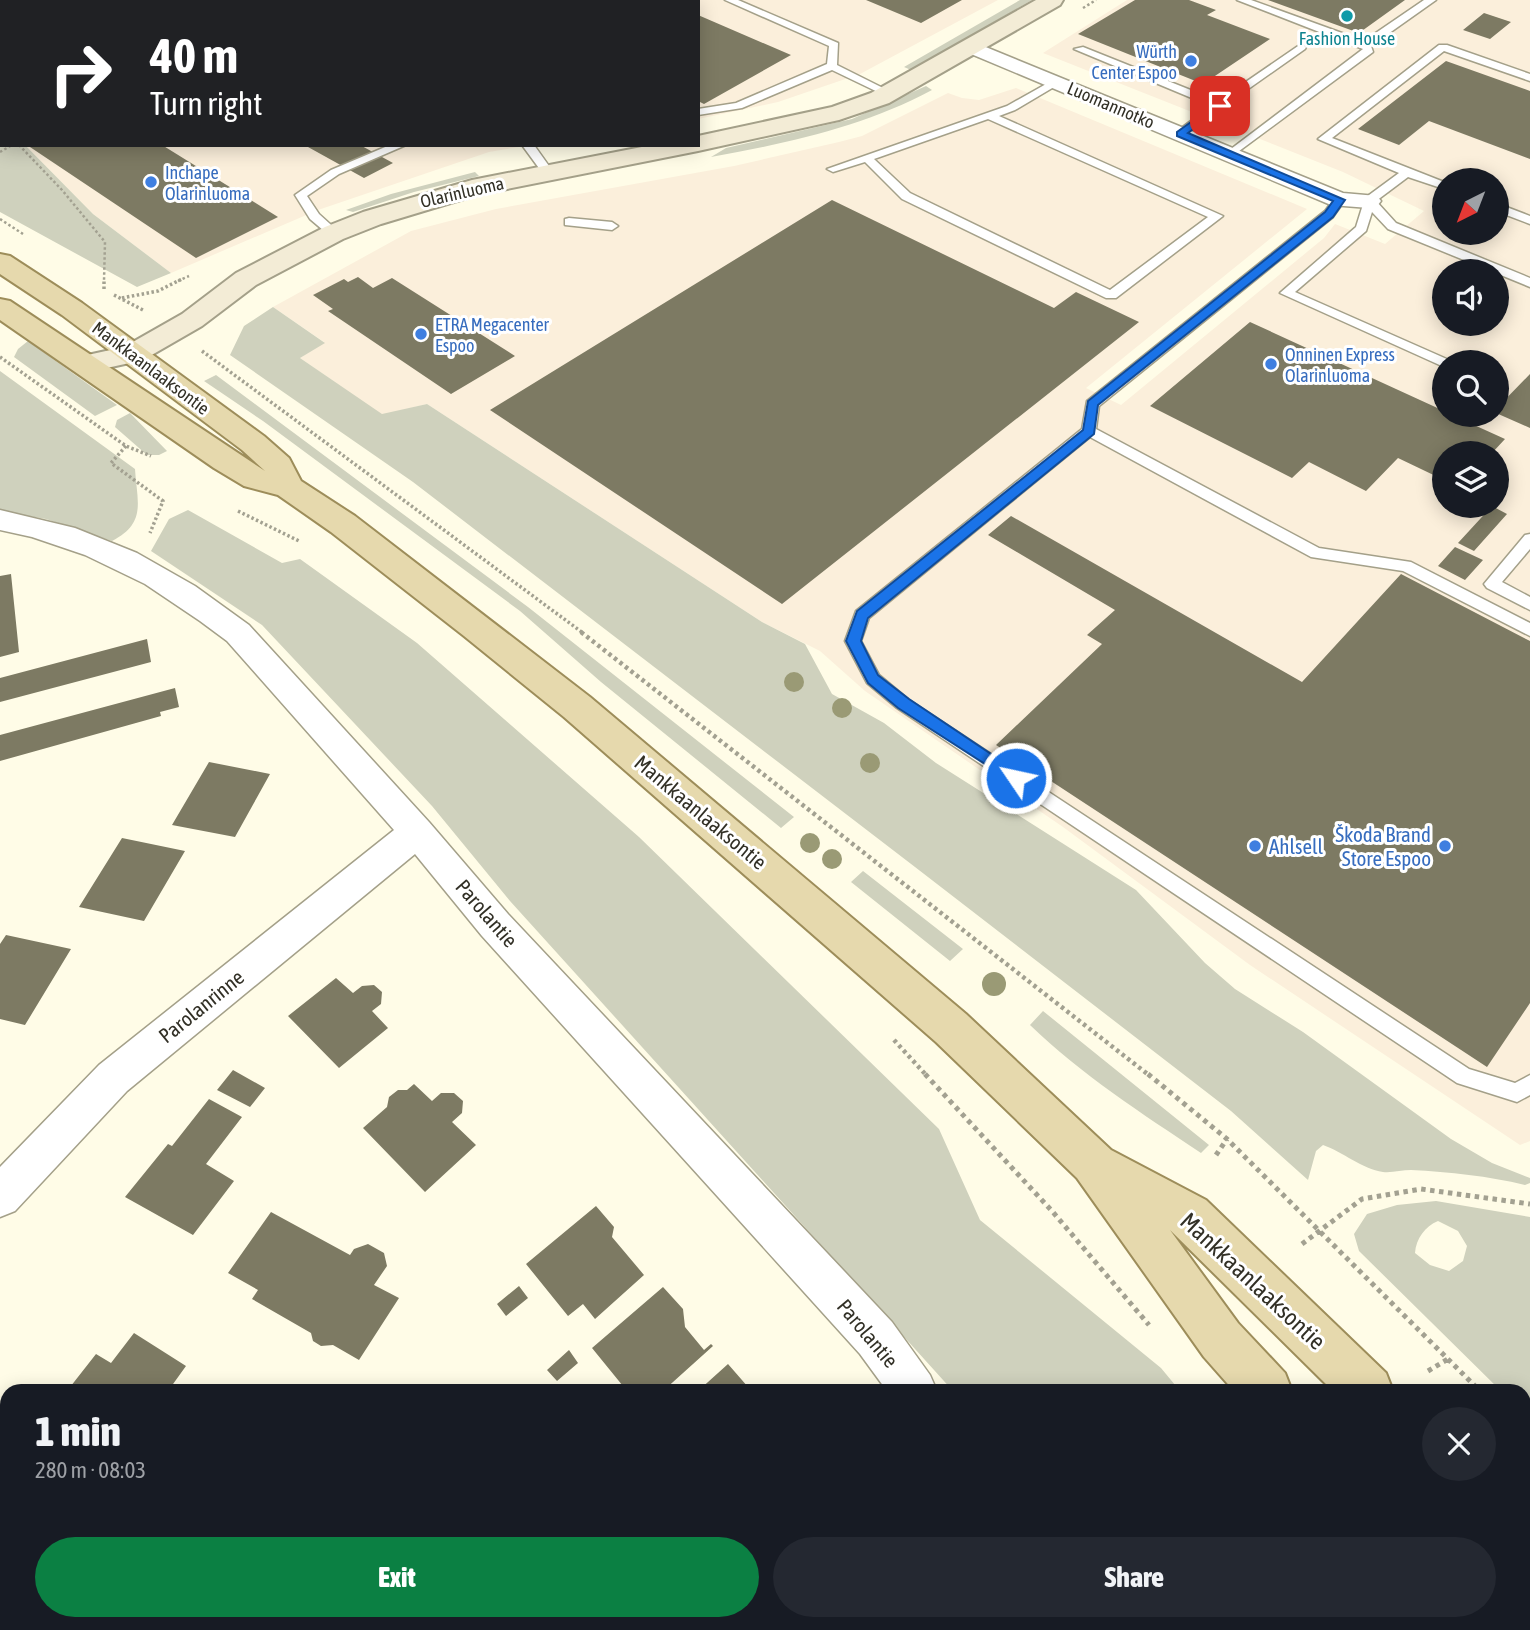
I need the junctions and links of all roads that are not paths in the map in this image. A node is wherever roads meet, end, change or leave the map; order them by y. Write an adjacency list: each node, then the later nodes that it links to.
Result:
1 (730, 0): 9 (lane)
2 (1052, 0): 6 (main road)
3 (1241, 0): 5 (lane)
4 (1432, 0): 5 (lane)
5 (1365, 45): 21 (lane)
6 (971, 47): 11 (street, Luomannotko); 12 (main road)
7 (1301, 47): 13 (lane)
8 (1079, 49): 13 (lane)
9 (832, 66): 12 (lane); 14 (lane)
10 (1530, 78): 24 (lane)
11 (1055, 82): 15 (lane); 16 (street, Luomannotko)
12 (888, 93): 17 (main road)
13 (1220, 106): 16 (lane)
14 (700, 112)
15 (990, 116): 22 (lane); 22 (lane)
16 (1180, 134): 21 (street, Luomannotko)
17 (700, 144)
18 (395, 147): 33 (lane)
19 (529, 147): 25 (lane)
20 (682, 147): 25 (main road, Olarinluoma)
21 (1231, 155): 27 (street, Luomannotko)
22 (867, 158): 23 (lane)
23 (833, 169)
24 (1407, 172): 26 (lane); 28 (lane)
25 (548, 173): 33 (main road, Olarinluoma)
26 (1432, 181)
27 (1339, 200): 28 (street, Luomannotko); 42 (lane)
28 (1369, 201): 36 (lane); 40 (lane)
29 (1509, 210): 30 (lane)
30 (1527, 215)
31 (569, 222): 32 (lane)
32 (612, 226)
33 (334, 233): 35 (main road, Olarinluoma)
34 (0, 262): 38 (main road, Mankkaanlaaksontie)
35 (246, 279): 38 (main road, Olarinluoma); 39 (main road, Olarinluoma)
36 (1530, 283)
37 (0, 307): 41 (main road, Mankkaanlaaksontie)
38 (108, 336): 39 (main road, Mankkaanlaaksontie); 41 (main road, Olarinluoma)
39 (133, 354): 41 (main road, Olarinluoma); 43 (main road, Mankkaanlaaksontie)
40 (1432, 358)
41 (84, 364): 43 (main road, Mankkaanlaaksontie)
42 (1089, 431): 47 (lane); 49 (lane)
43 (288, 487): 50 (main road, Mankkaanlaaksontie)
44 (0, 520): 48 (street, Parolantie)
45 (1530, 539): 46 (lane)
46 (1530, 604)
47 (1530, 630)
48 (417, 832): 51 (street, Parolanrinne); 52 (street, Parolantie)
49 (1530, 1084)
50 (1093, 1163): 53 (main road, Mankkaanlaaksontie); 54 (main road, Mankkaanlaaksontie)
51 (0, 1197)
52 (909, 1384)
53 (1260, 1384)
54 (1361, 1384)

